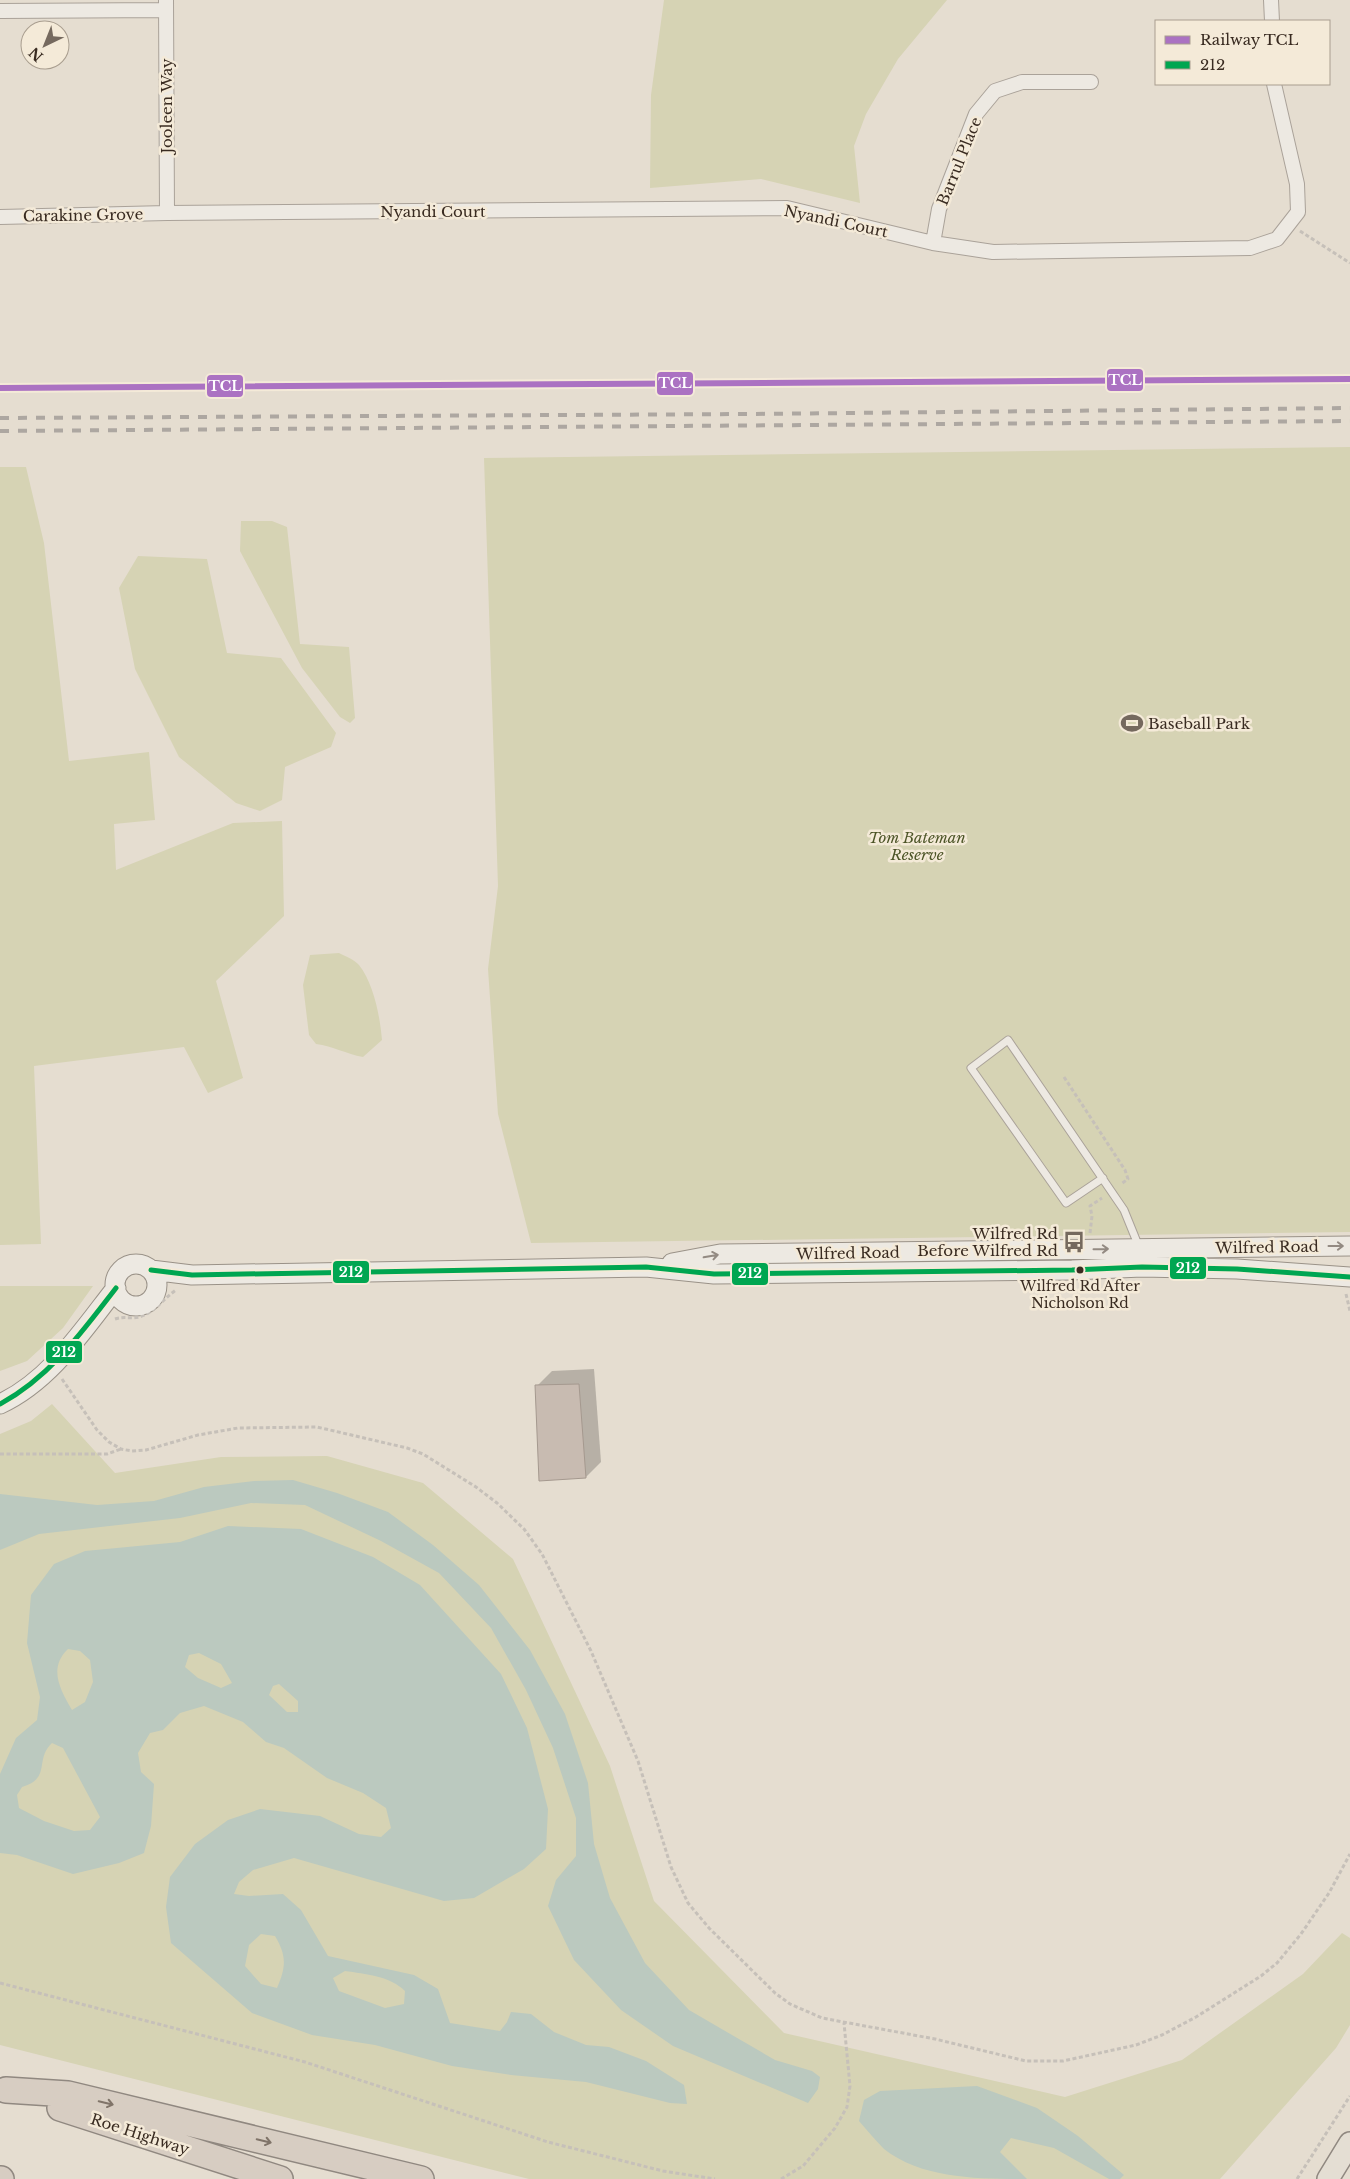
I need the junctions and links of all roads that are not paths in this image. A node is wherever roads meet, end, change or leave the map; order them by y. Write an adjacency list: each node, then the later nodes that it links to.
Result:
1 (1271, 0): 4 (street)
2 (166, 5): 3 (street); 7 (street, Jooleen Way)
3 (0, 11)
4 (1272, 20)
5 (1091, 82): 9 (street, Barrul Place)
6 (1274, 85): 9 (street, Nyandi Court)
7 (167, 213): 8 (street, Carakine Grove); 9 (street, Nyandi Court)
8 (0, 217)
9 (933, 243)
10 (1103, 1178): 10 (lane); 12 (lane)
11 (1350, 1246): 12 (main road, Wilfred Road, one-way to 11)
12 (1141, 1258): 14 (main road, Wilfred Road); 15 (main road, Wilfred Road)
13 (151, 1270): 14 (main road, Wilfred Road); 16 (main road); 17 (main road)
14 (188, 1281): 16 (main road, Wilfred Road)
15 (1348, 1281)
16 (157, 1290): 17 (main road)
17 (120, 1295): 18 (main road)
18 (0, 1404)
19 (3, 2089): 21 (highway, Roe Highway); 22 (highway, one-way to 22)
20 (1350, 2143): 23 (main road)
21 (280, 2179)
22 (421, 2179)
23 (1328, 2179)

